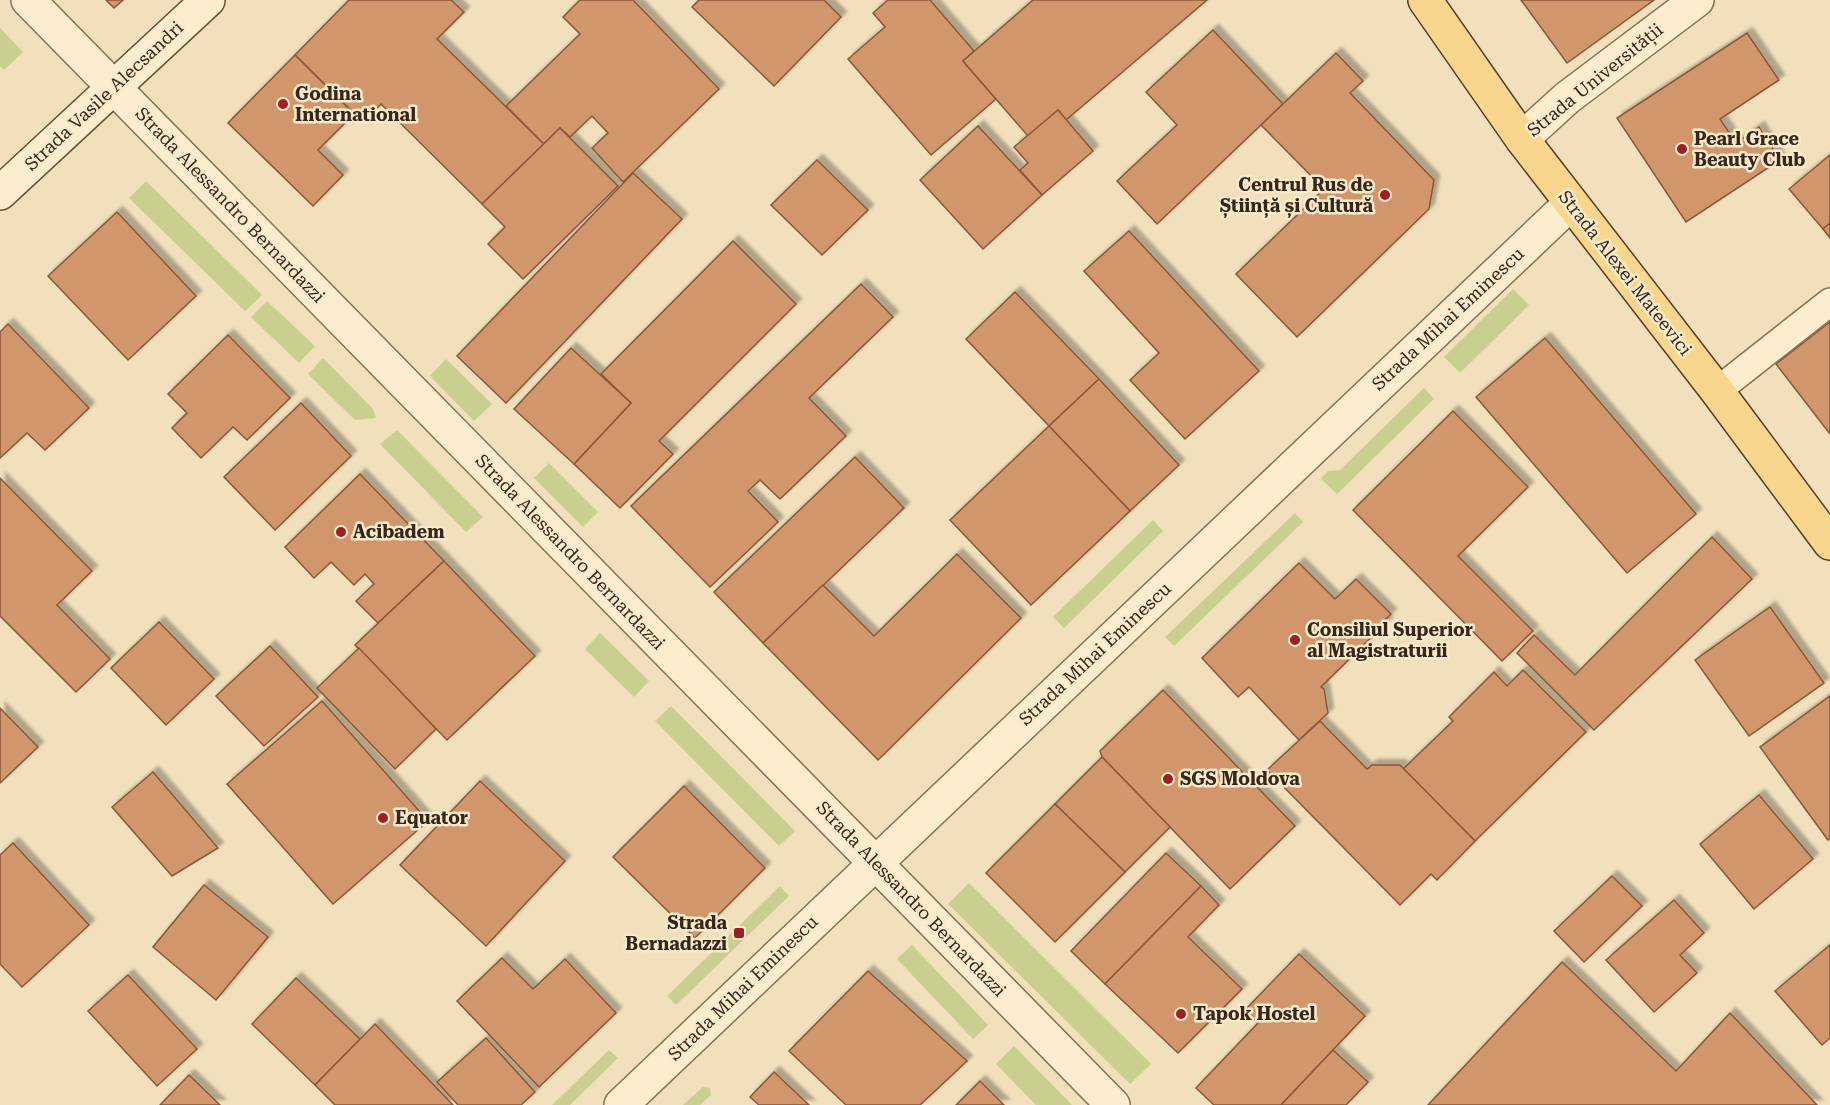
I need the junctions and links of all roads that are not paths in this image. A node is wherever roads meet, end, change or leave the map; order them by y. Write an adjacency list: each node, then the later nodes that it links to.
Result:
1 (28, 0): 5 (street, Strada Alessandro Bernardazzi)
2 (208, 0): 5 (street, Strada Vasile Alecsandri)
3 (1425, 0): 6 (main road, Strada Alexei Mateevici)
4 (1697, 0): 6 (street, Strada Universității)
5 (114, 87): 7 (street, Strada Vasile Alecsandri); 12 (street, Strada Alessandro Bernardazzi)
6 (1522, 139): 8 (main road, Strada Alexei Mateevici)
7 (0, 193)
8 (1571, 203): 10 (main road, Strada Alexei Mateevici); 12 (street, Strada Mihai Eminescu)
9 (1830, 302): 10 (lane)
10 (1717, 391): 11 (main road, Strada Alexei Mateevici)
11 (1830, 543)
12 (875, 862): 13 (street, Strada Mihai Eminescu); 14 (street, Strada Alessandro Bernardazzi)
13 (621, 1105)
14 (1113, 1105)

